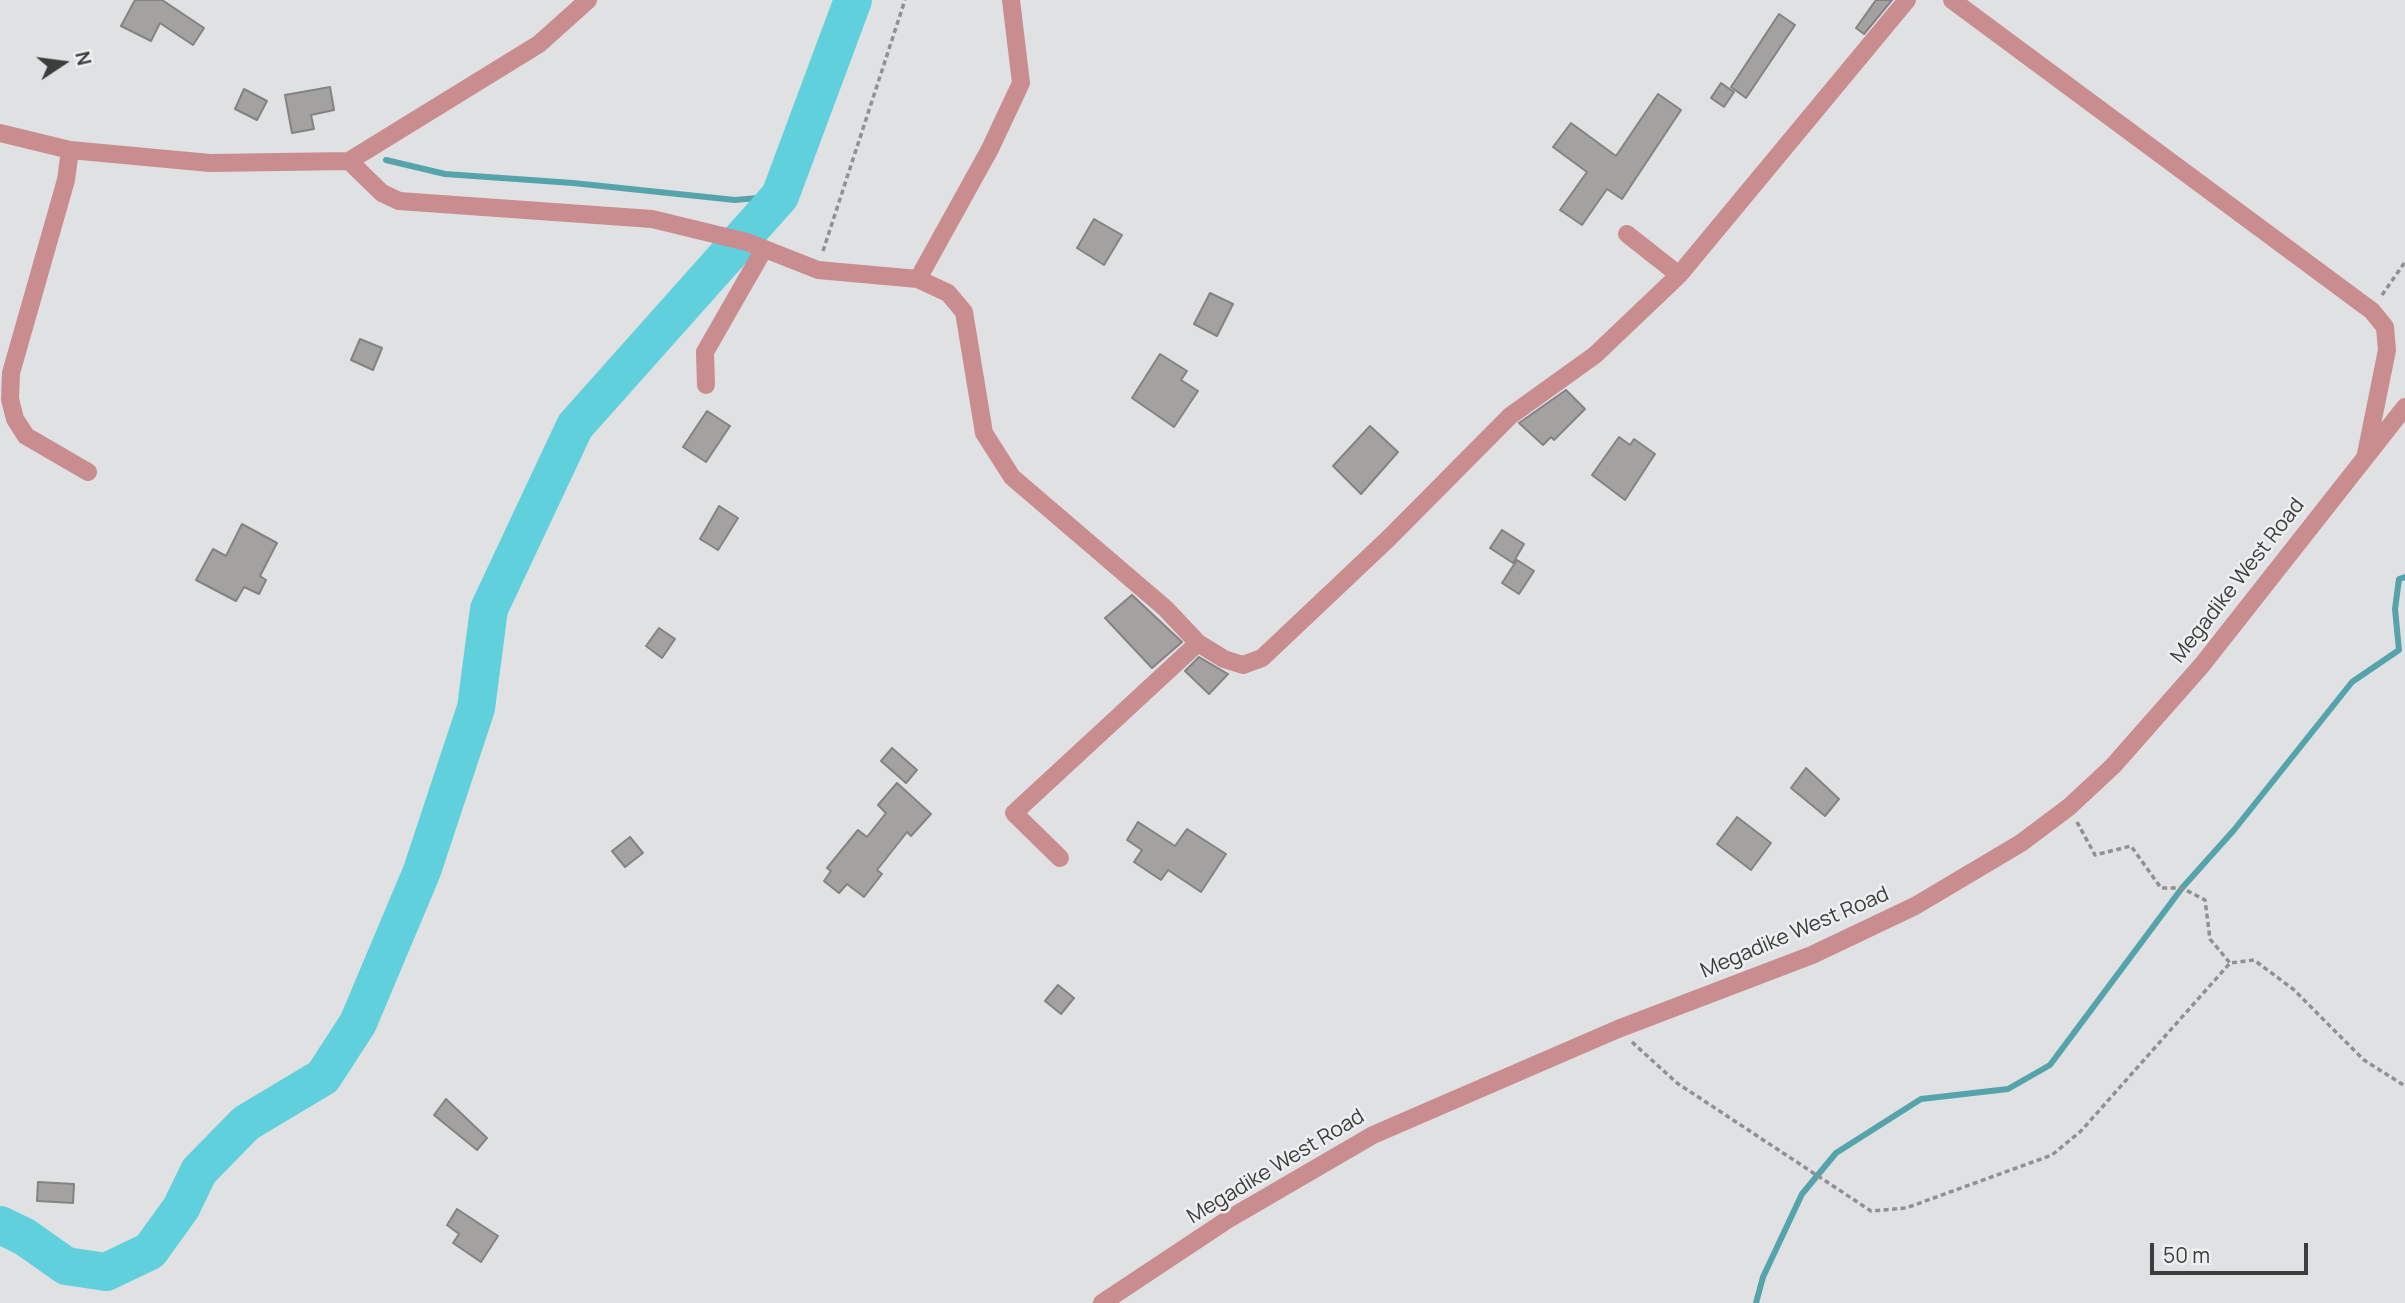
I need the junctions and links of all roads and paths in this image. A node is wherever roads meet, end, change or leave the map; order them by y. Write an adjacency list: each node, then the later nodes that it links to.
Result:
1 (588, 0): 8 (street)
2 (905, 0): 12 (path)
3 (1011, 0): 14 (street)
4 (1907, 0): 13 (street)
5 (1952, 0): 15 (street)
6 (0, 133): 7 (street)
7 (70, 150): 8 (street); 19 (street)
8 (349, 161): 10 (street)
9 (1627, 234): 13 (street)
10 (765, 249): 12 (street); 16 (street)
11 (2405, 262): 15 (path)
12 (818, 270): 14 (street)
13 (1679, 275): 20 (street)
14 (918, 279): 20 (street)
15 (2372, 311): 18 (street)
16 (706, 386)
17 (2405, 407): 18 (street, Megadike West Road)
18 (2365, 457): 21 (street, Megadike West Road)
19 (88, 472)
20 (1198, 643): 22 (street)
21 (2069, 807): 23 (path); 24 (street, Megadike West Road)
22 (1060, 858)
23 (2230, 963): 24 (path); 25 (path)
24 (1618, 1029): 26 (street, Megadike West Road)
25 (2405, 1086)
26 (1102, 1303)

